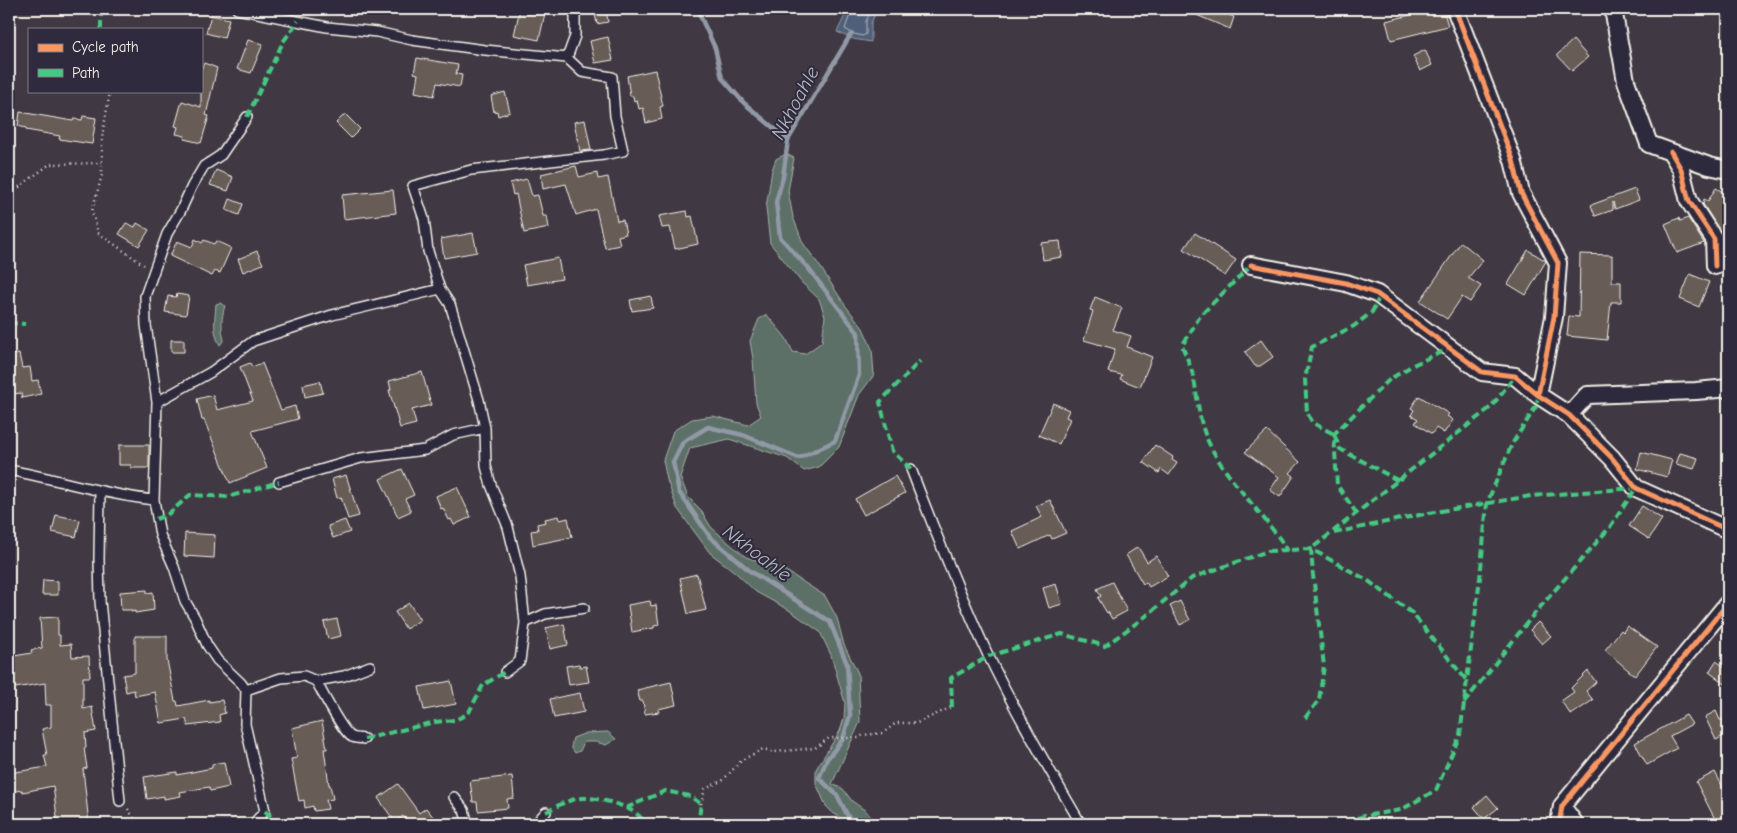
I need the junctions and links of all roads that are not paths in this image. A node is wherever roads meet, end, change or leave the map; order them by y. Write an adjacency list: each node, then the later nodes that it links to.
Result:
1 (237, 9): 5 (lane)
2 (575, 9): 5 (lane)
3 (1455, 9): 13 (street)
4 (1612, 9): 7 (street)
5 (566, 58): 11 (lane)
6 (247, 117): 14 (lane)
7 (1671, 152): 8 (street); 10 (street)
8 (1728, 170)
9 (1251, 265): 13 (street)
10 (1715, 266)
11 (440, 289): 14 (lane); 16 (lane)
12 (1728, 388): 15 (street)
13 (1538, 395): 15 (street)
14 (157, 402): 21 (lane)
15 (1569, 415): 22 (street)
16 (485, 428): 19 (lane); 25 (lane)
17 (911, 469): 38 (lane)
18 (9, 470): 20 (lane)
19 (279, 482)
20 (100, 491): 21 (lane); 32 (lane)
21 (154, 500): 29 (lane)
22 (1728, 530)
23 (1728, 603): 33 (street)
24 (584, 608): 25 (lane)
25 (525, 622): 27 (lane)
26 (370, 666): 28 (lane)
27 (505, 672)
28 (316, 681): 29 (lane); 30 (lane)
29 (246, 690): 35 (lane)
30 (364, 739)
31 (454, 797): 36 (lane)
32 (120, 800)
33 (1562, 806): 39 (street); 40 (street)
34 (546, 812): 37 (lane)
35 (253, 824)
36 (468, 824)
37 (535, 824)
38 (1081, 824)
39 (1559, 824)
40 (1575, 824)

